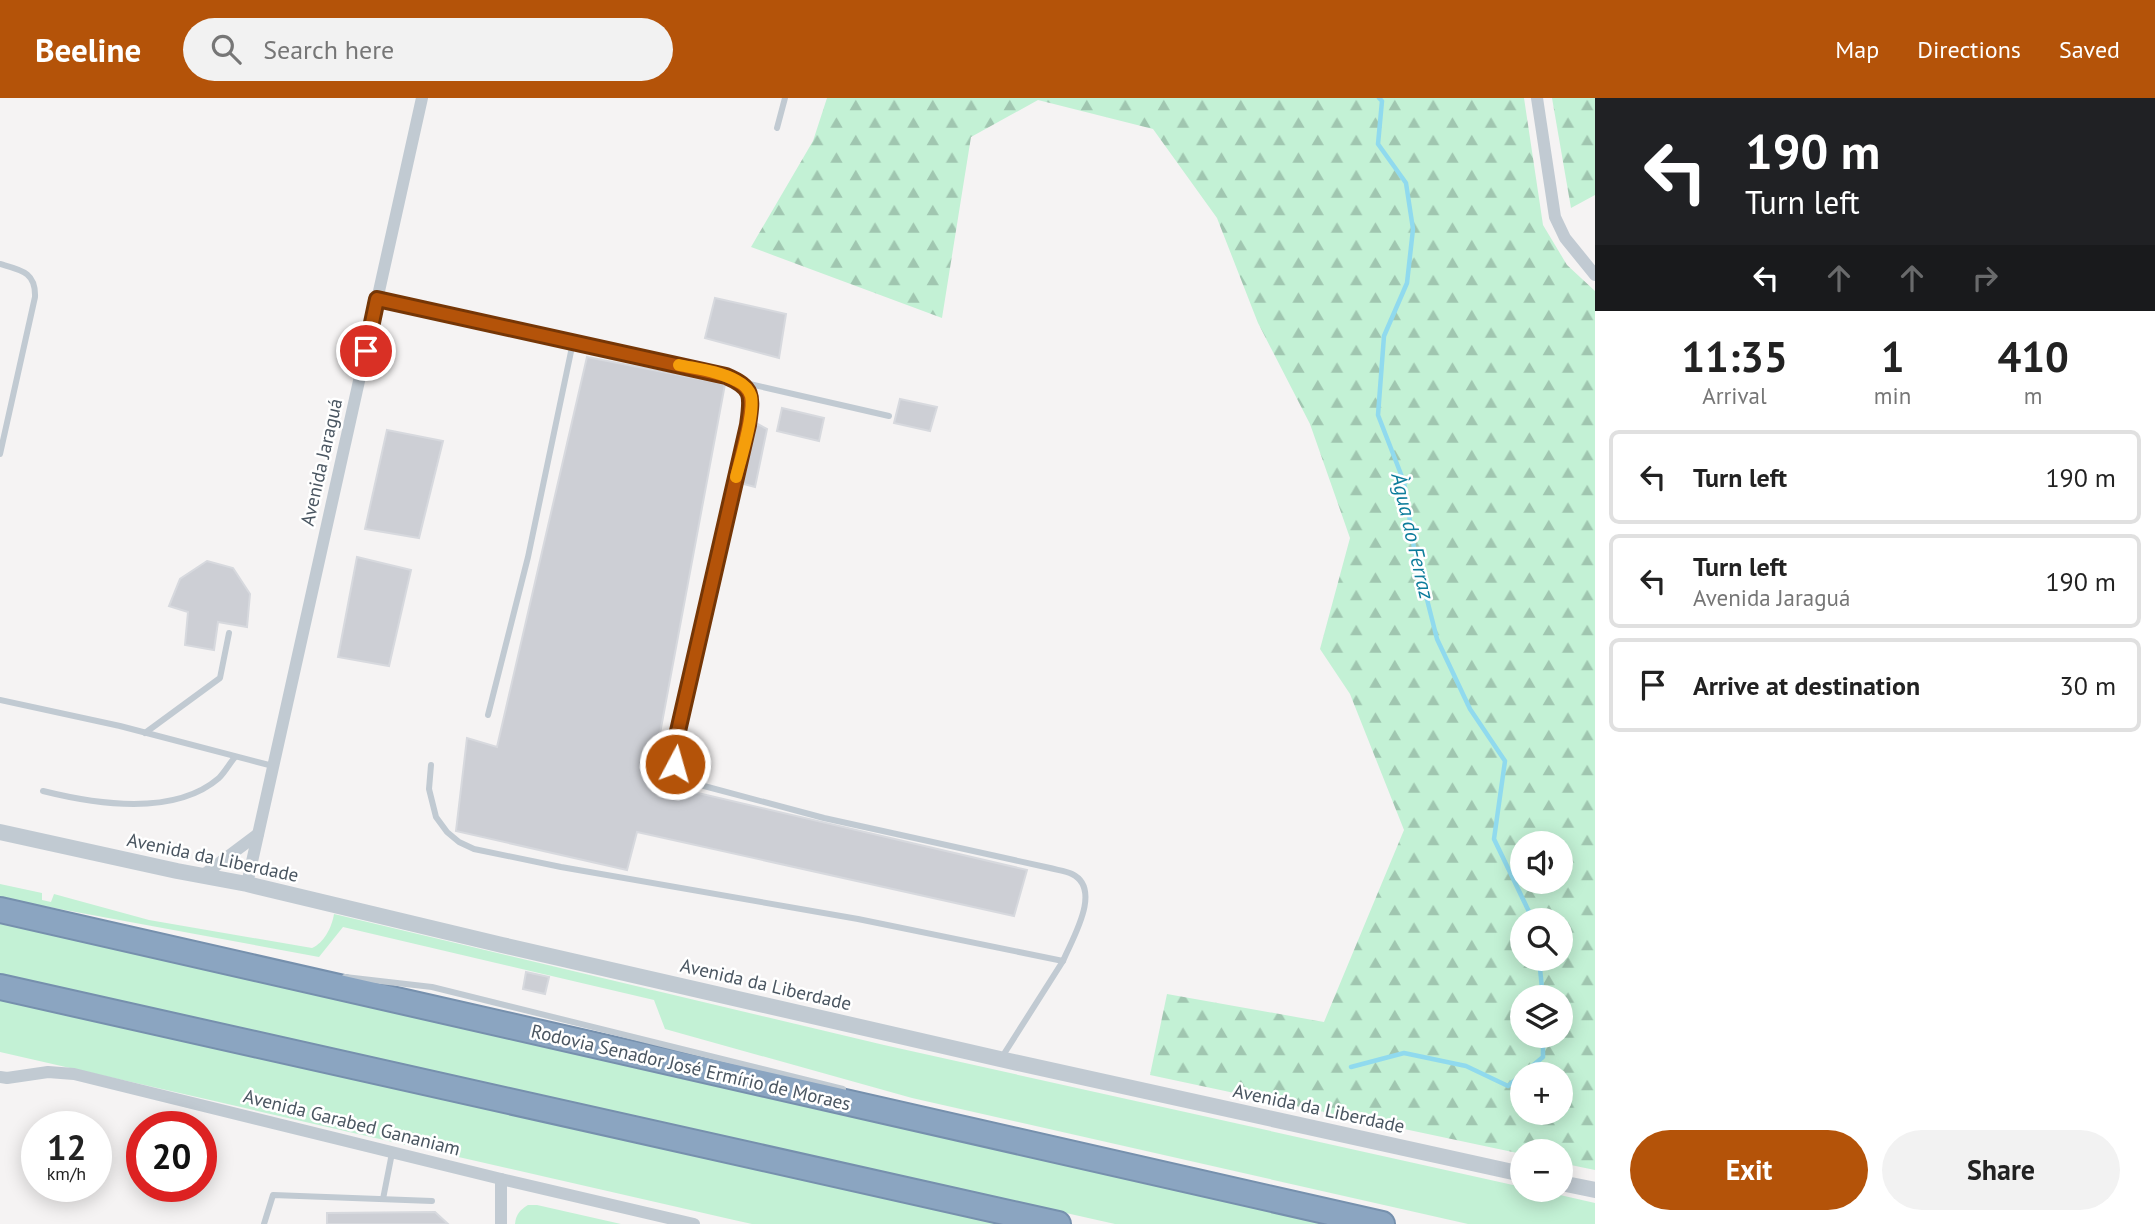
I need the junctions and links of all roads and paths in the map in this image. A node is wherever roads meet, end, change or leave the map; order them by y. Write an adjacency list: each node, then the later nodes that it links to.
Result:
1 (422, 98): 7 (street, Avenida Jaraguá)
2 (785, 98): 4 (lane)
3 (1537, 98): 6 (street)
4 (777, 128)
5 (0, 264): 11 (lane)
6 (1595, 275)
7 (377, 299): 8 (lane); 18 (street, Avenida Jaraguá)
8 (573, 342): 9 (lane); 14 (lane)
9 (740, 382): 10 (lane); 25 (lane)
10 (889, 416)
11 (0, 454)
12 (229, 632): 15 (lane)
13 (0, 700): 15 (lane)
14 (488, 715)
15 (145, 733): 16 (lane)
16 (236, 757): 18 (lane); 19 (lane)
17 (431, 765): 25 (lane)
18 (273, 766): 21 (street, Avenida Jaraguá)
19 (43, 791)
20 (0, 832): 22 (street, Avenida da Liberdade)
21 (258, 834): 22 (street); 23 (street, Avenida Jaraguá)
22 (202, 876): 23 (street, Avenida da Liberdade)
23 (247, 884): 30 (street, Avenida da Liberdade)
24 (0, 910): 26 (highway, Rodovia Senador José Ermírio de Moraes)
25 (1063, 961): 30 (lane)
26 (244, 965): 27 (lane); 34 (highway, Rodovia Senador José Ermírio de Moraes)
27 (317, 974)
28 (342, 976): 32 (lane)
29 (0, 987): 45 (highway)
30 (1000, 1059): 36 (street, Avenida da Liberdade)
31 (0, 1077): 35 (street, Avenida Garabed Gananiam)
32 (852, 1091)
33 (891, 1103): 34 (lane)
34 (940, 1124): 46 (highway, Rodovia Senador José Ermírio de Moraes)
35 (393, 1152): 37 (street, Avenida Garabed Gananiam); 40 (lane)
36 (1510, 1171)
37 (501, 1179): 43 (street); 44 (street, Avenida Garabed Gananiam)
38 (1573, 1185): 39 (street)
39 (1595, 1190)
40 (383, 1199): 41 (lane); 42 (lane)
41 (432, 1201)
42 (264, 1224)
43 (501, 1224)
44 (694, 1224)
45 (1058, 1224)
46 (1382, 1224)

